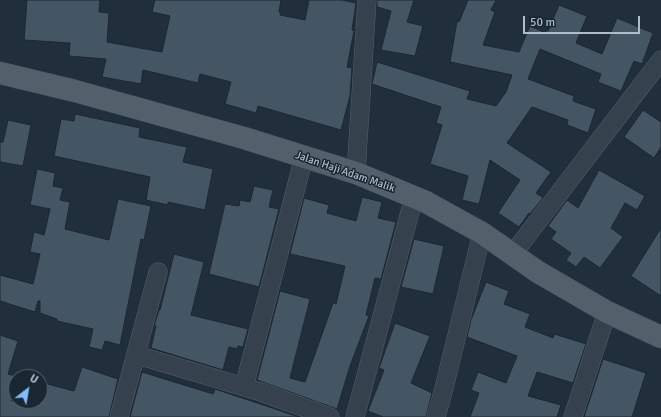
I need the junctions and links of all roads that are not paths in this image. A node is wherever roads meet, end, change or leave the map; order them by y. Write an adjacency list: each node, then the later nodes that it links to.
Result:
1 (367, 0): 5 (street)
2 (661, 60): 8 (street)
3 (0, 73): 4 (main road, Jalan Haji Adam Malik)
4 (304, 157): 5 (main road, Jalan Haji Adam Malik); 13 (street)
5 (356, 173): 6 (main road, Jalan Haji Adam Malik)
6 (414, 197): 7 (main road, Jalan Haji Adam Malik); 16 (street)
7 (482, 234): 8 (main road, Jalan Haji Adam Malik); 17 (street)
8 (512, 256): 10 (main road, Jalan Haji Adam Malik)
9 (158, 272): 12 (street)
10 (607, 312): 11 (main road, Jalan Haji Adam Malik); 18 (street)
11 (661, 337)
12 (137, 355): 13 (street); 14 (street)
13 (244, 387): 15 (street)
14 (119, 417)
15 (330, 417)
16 (355, 417)
17 (436, 417)
18 (573, 417)

